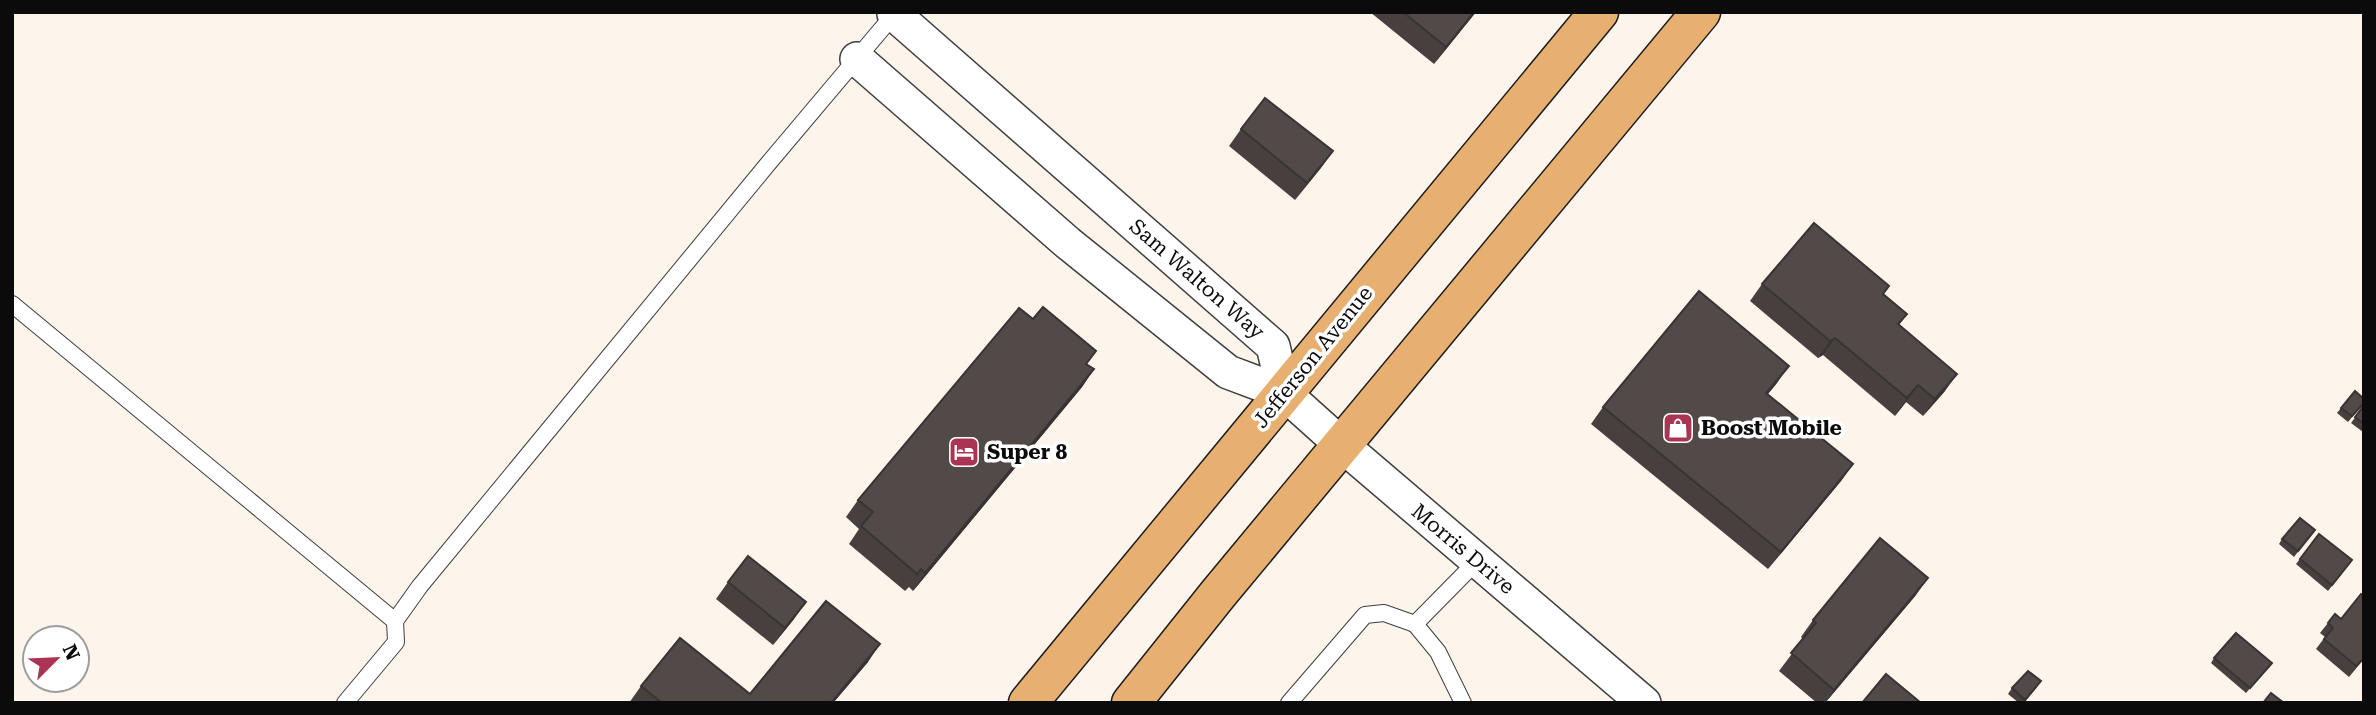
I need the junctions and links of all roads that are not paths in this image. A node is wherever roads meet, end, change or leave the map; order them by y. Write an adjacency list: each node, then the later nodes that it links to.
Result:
1 (1599, 12): 6 (main road, Jefferson Avenue)
2 (1701, 12): 7 (main road)
3 (895, 13): 4 (lane); 6 (street, Sam Walton Way)
4 (857, 59): 6 (street); 9 (lane)
5 (12, 304): 9 (lane)
6 (1284, 393): 7 (street, Morris Drive); 14 (main road, Jefferson Avenue)
7 (1343, 446): 8 (street, Morris Drive); 12 (main road)
8 (1477, 561): 10 (lane); 11 (street, Morris Drive)
9 (395, 621): 13 (lane)
10 (1415, 624): 15 (lane); 16 (lane)
11 (1631, 698)
12 (1139, 700)
13 (345, 703)
14 (1027, 703)
15 (1289, 703)
16 (1463, 703)

